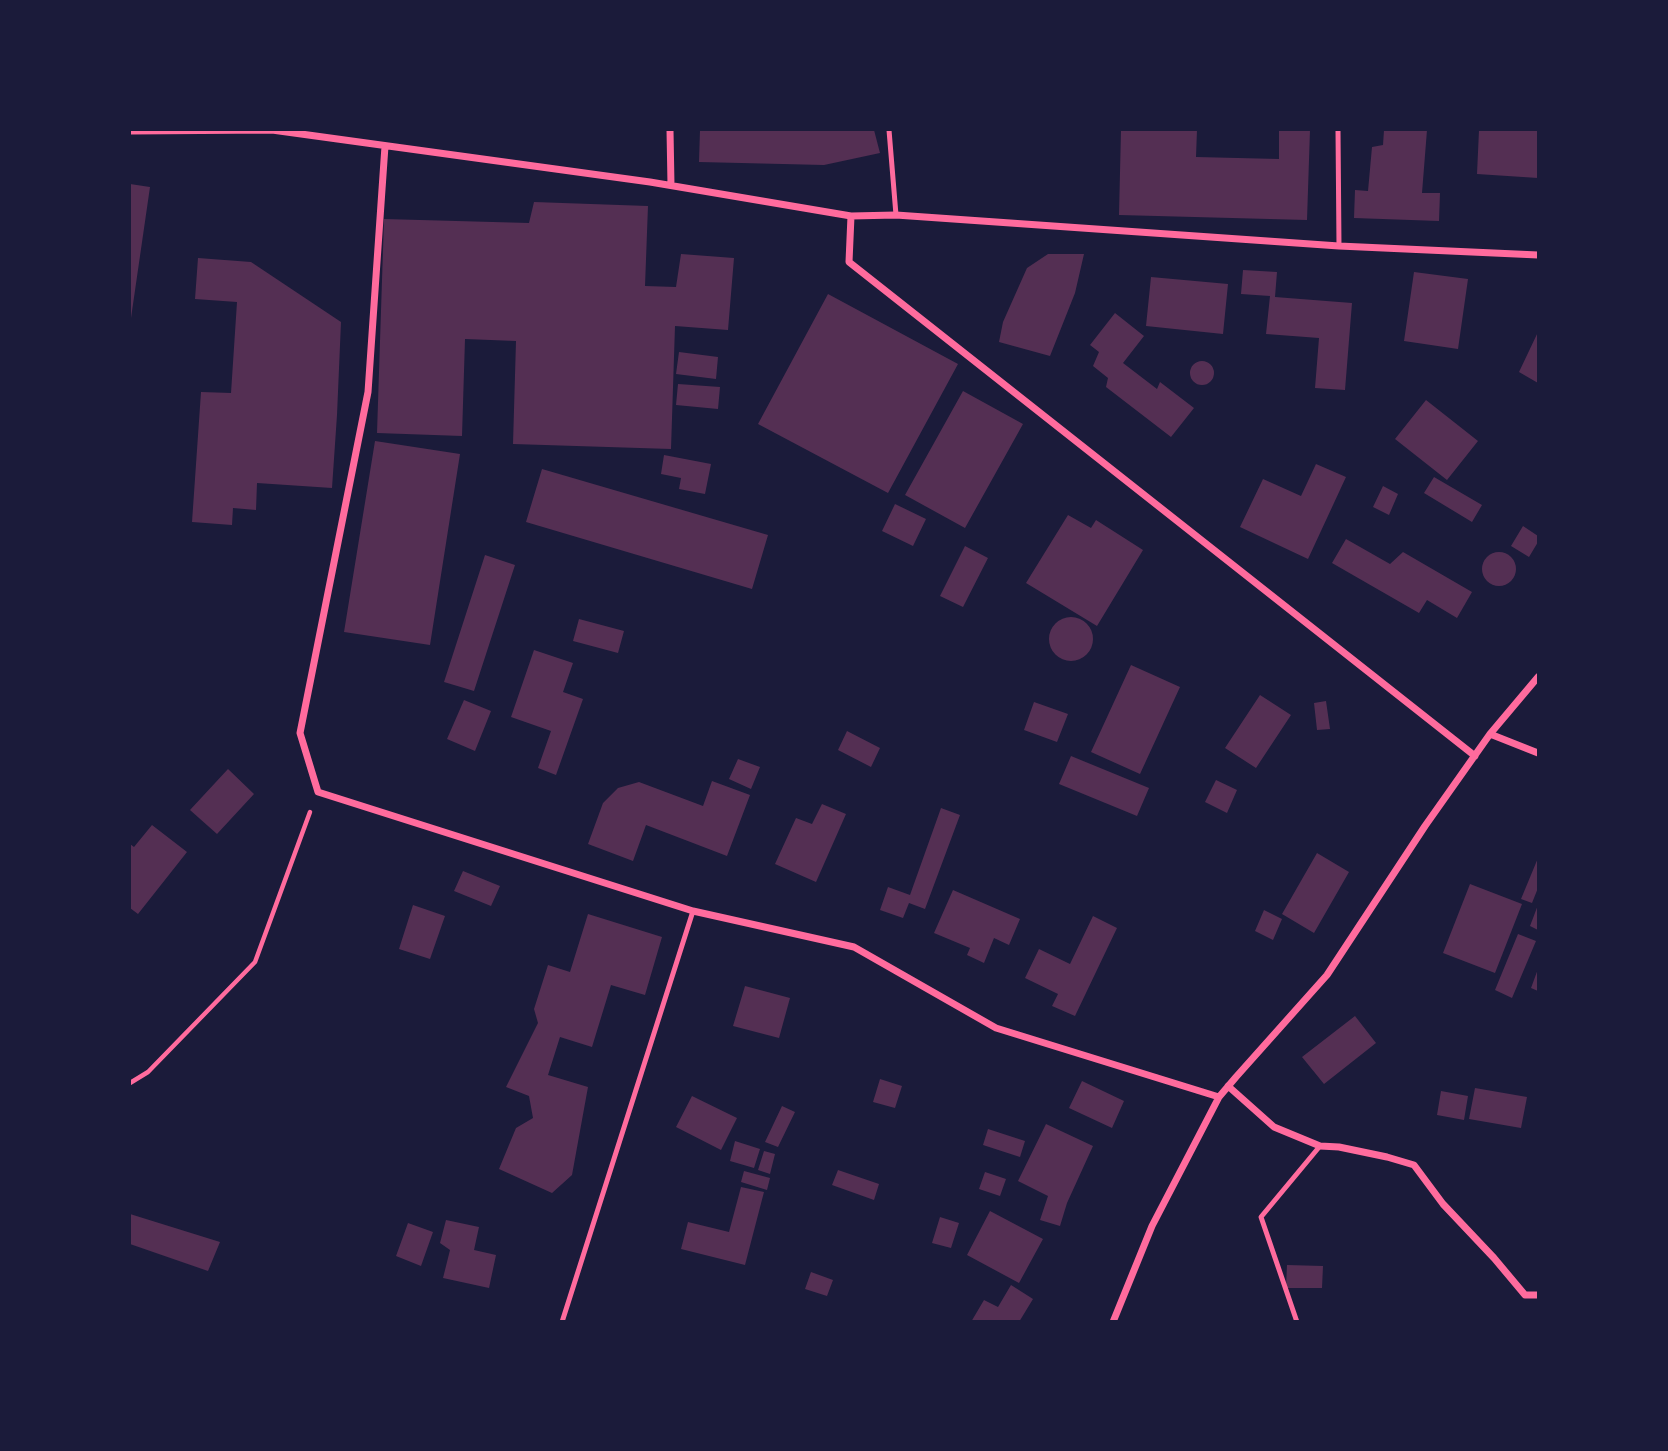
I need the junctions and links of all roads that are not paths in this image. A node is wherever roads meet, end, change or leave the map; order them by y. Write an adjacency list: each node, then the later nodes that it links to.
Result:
1 (670, 130): 6 (street)
2 (889, 130): 7 (lane)
3 (1338, 130): 9 (lane)
4 (130, 131): 5 (street)
5 (385, 146): 6 (street); 15 (street)
6 (671, 185): 8 (street)
7 (896, 215): 8 (street); 9 (street)
8 (851, 216): 14 (street)
9 (1339, 246): 10 (street)
10 (1538, 255)
11 (1538, 677): 12 (street)
12 (1490, 734): 13 (street); 14 (street)
13 (1538, 753)
14 (1475, 756): 16 (street)
15 (693, 911): 17 (street); 20 (lane)
16 (1228, 1086): 17 (street); 18 (street)
17 (1219, 1097): 21 (street)
18 (1320, 1146): 19 (street); 22 (lane)
19 (1538, 1295)
20 (562, 1321)
21 (1113, 1321)
22 (1297, 1321)

